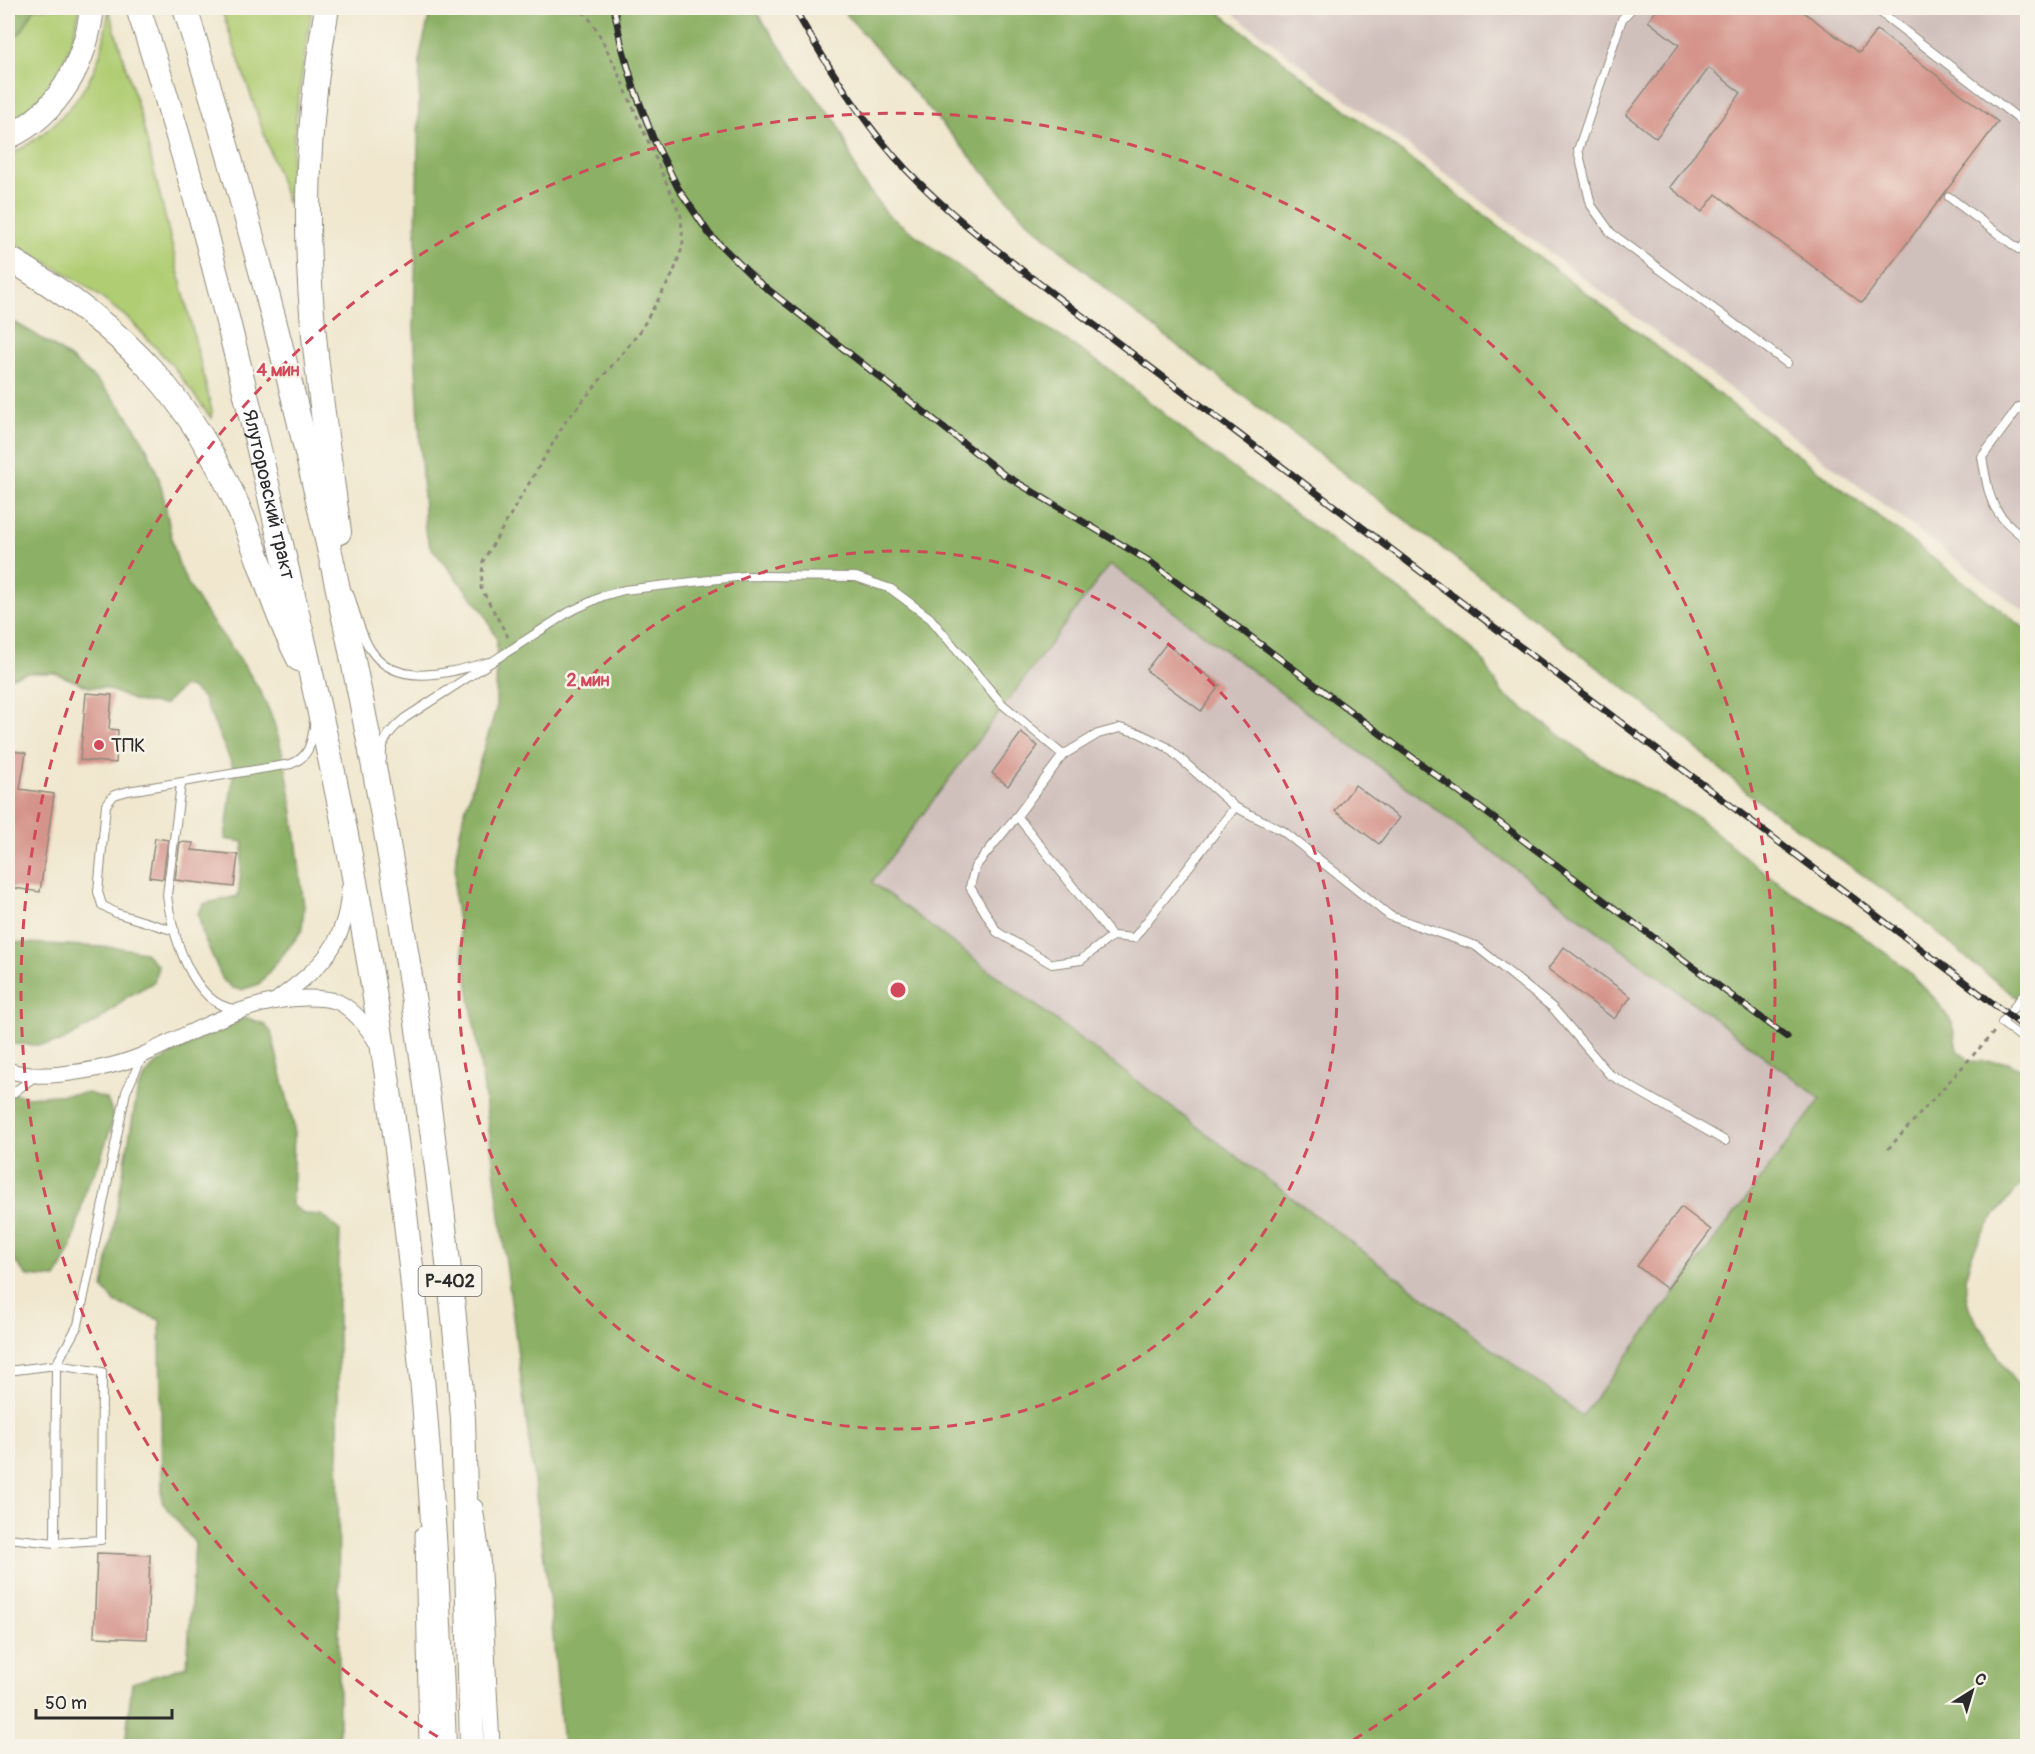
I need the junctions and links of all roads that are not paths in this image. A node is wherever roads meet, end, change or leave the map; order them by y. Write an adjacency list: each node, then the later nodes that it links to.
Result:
1 (92, 8): 8 (main road)
2 (138, 8): 19 (main road, Ялуторовский тракт)
3 (185, 8): 14 (main road)
4 (327, 8): 16 (main road)
5 (1632, 8): 12 (lane)
6 (1875, 8): 7 (lane)
7 (2028, 126)
8 (8, 137)
9 (1950, 197): 10 (lane)
10 (2028, 240)
11 (8, 258): 19 (main road)
12 (1787, 363)
13 (2028, 406): 15 (lane)
14 (312, 474): 16 (main road); 18 (main road)
15 (2028, 540)
16 (345, 580): 17 (lane); 18 (main road)
17 (496, 660): 20 (lane); 27 (lane)
18 (357, 684): 27 (main road)
19 (316, 697): 21 (lane); 24 (main road, Ялуторовский тракт)
20 (1063, 755): 22 (lane); 23 (lane)
21 (181, 784): 25 (lane); 25 (lane)
22 (1235, 807): 26 (lane); 37 (lane)
23 (1017, 816): 26 (lane); 26 (lane)
24 (351, 858): 29 (street); 32 (main road, Ялуторовский тракт / Р-402)
25 (175, 931): 30 (lane)
26 (1112, 936)
27 (411, 980): 40 (main road, Р-402)
28 (2028, 989): 31 (lane)
29 (278, 999): 30 (street); 32 (street)
30 (245, 1010): 33 (street)
31 (2028, 1042)
32 (384, 1055): 41 (main road, Р-402)
33 (143, 1056): 35 (street); 38 (lane)
34 (8, 1070): 35 (street)
35 (34, 1077): 36 (lane)
36 (8, 1097)
37 (1725, 1141)
38 (56, 1365): 39 (lane); 43 (lane); 43 (lane)
39 (8, 1371)
40 (463, 1419): 46 (main road, Р-402); 47 (street)
41 (426, 1420): 44 (street); 45 (main road, Р-402)
42 (8, 1538): 43 (lane)
43 (55, 1543)
44 (427, 1746)
45 (444, 1746)
46 (472, 1746)
47 (492, 1746)

